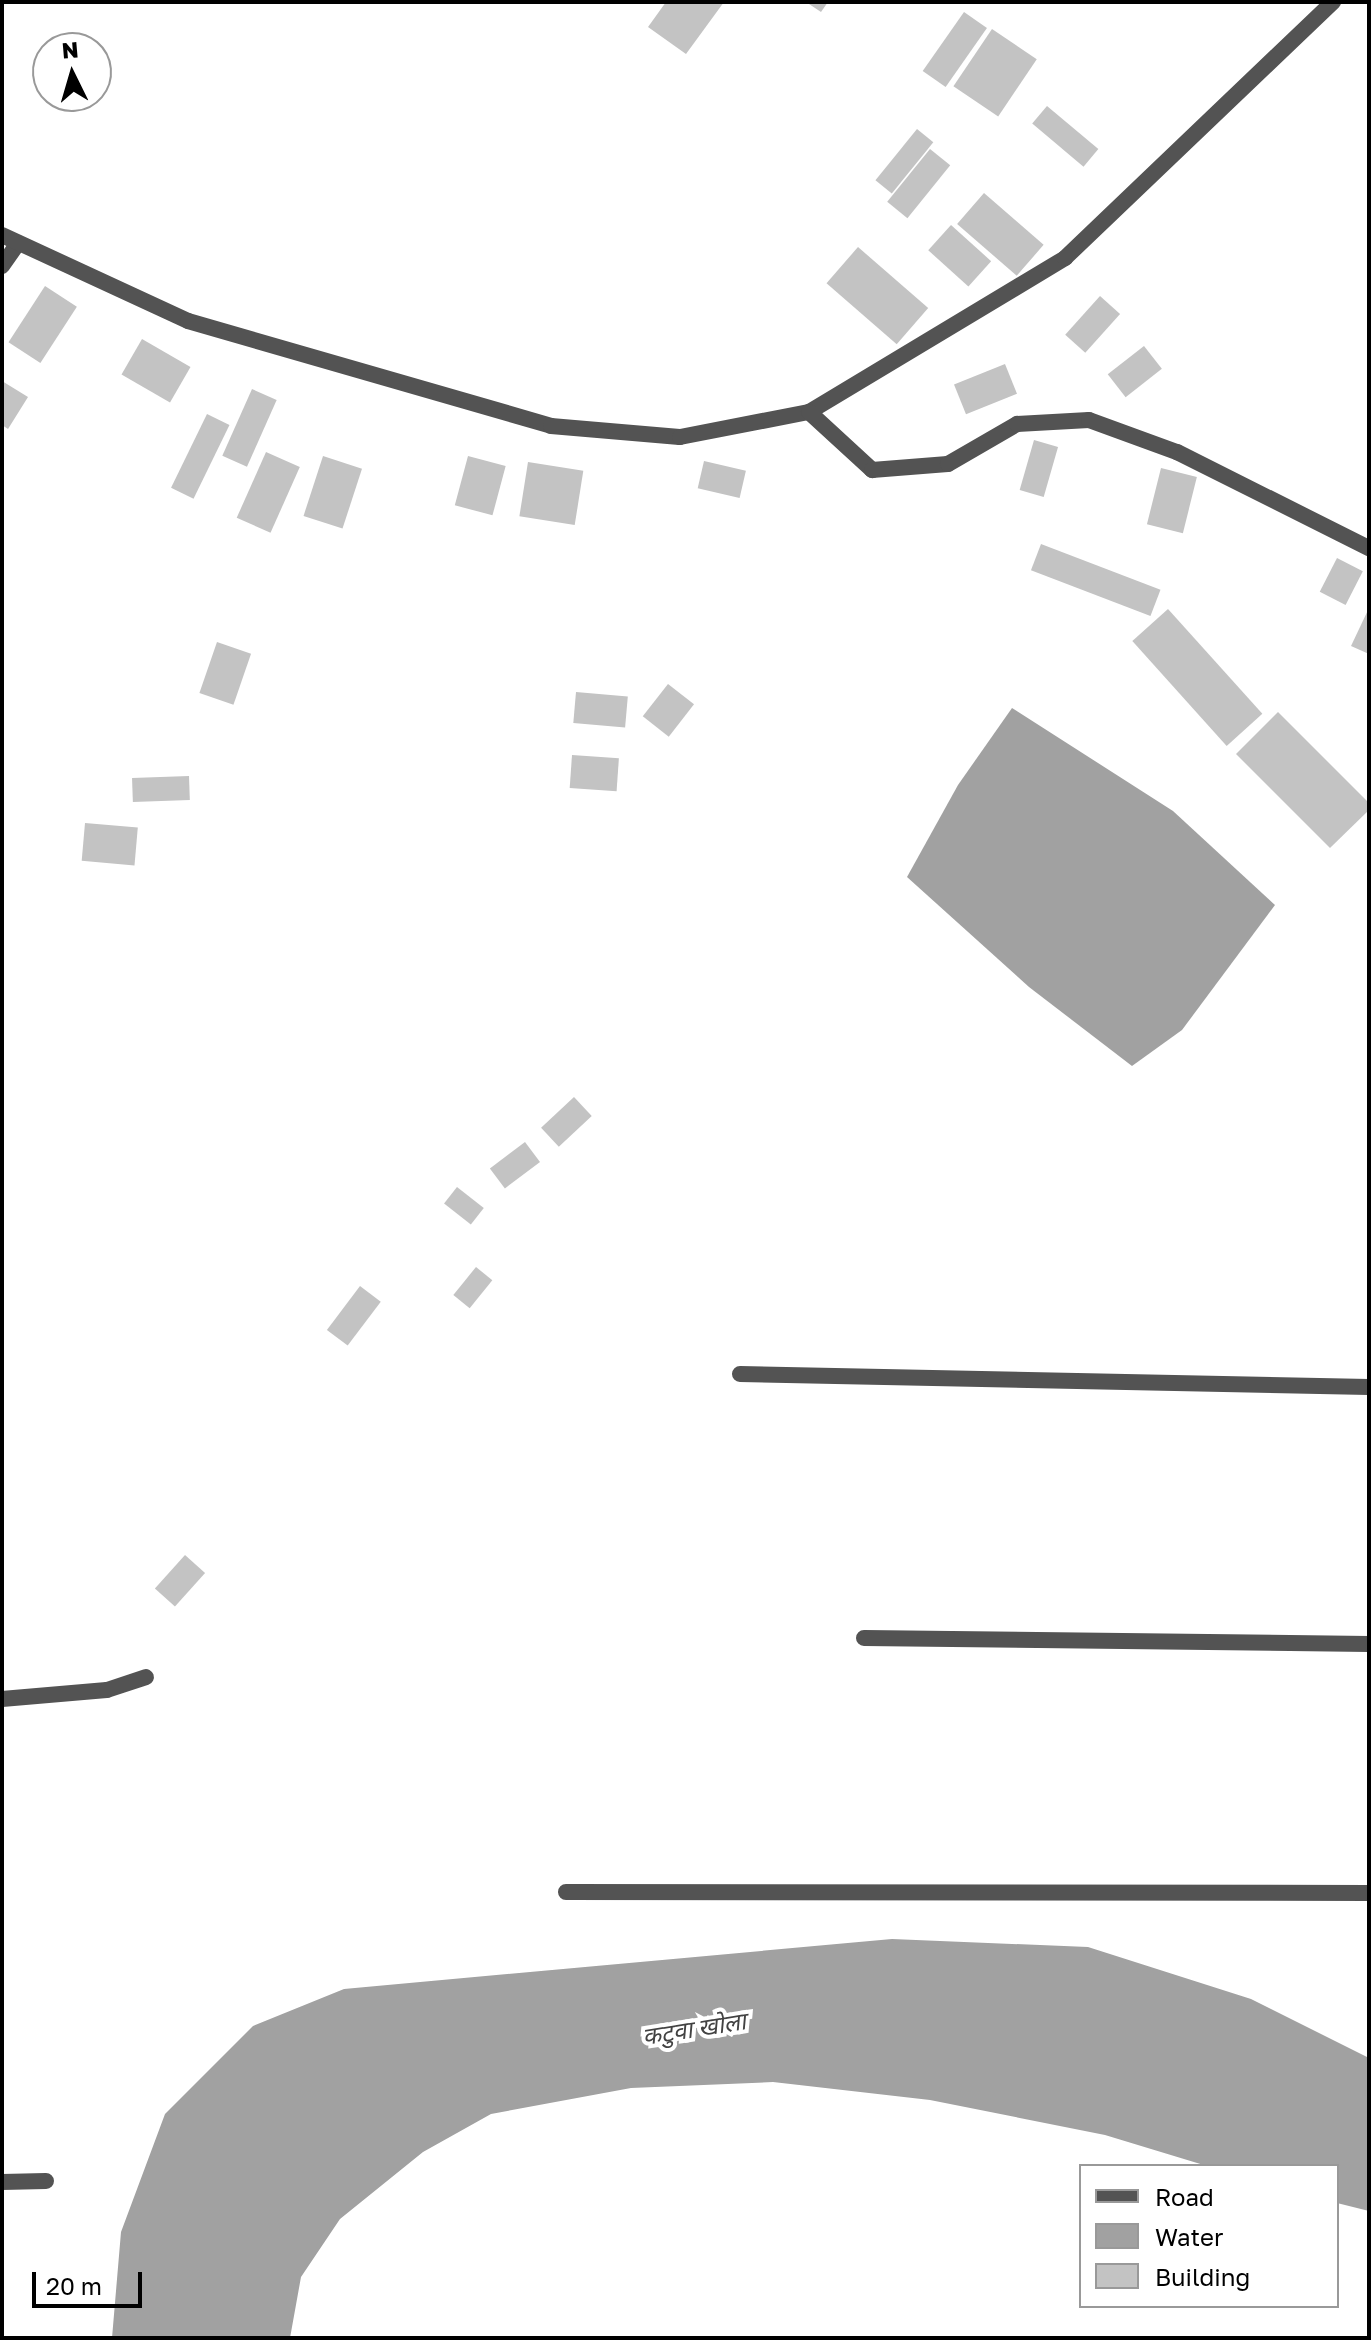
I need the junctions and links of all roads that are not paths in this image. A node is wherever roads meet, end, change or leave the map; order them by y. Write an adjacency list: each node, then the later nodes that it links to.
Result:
1 (1333, 2): 5 (street)
2 (2, 235): 3 (street)
3 (18, 243): 4 (street); 5 (street)
4 (2, 266)
5 (809, 412): 6 (street)
6 (1369, 548)
7 (740, 1374): 8 (street)
8 (1369, 1387)
9 (864, 1638): 10 (street)
10 (1369, 1644)
11 (146, 1677): 12 (street)
12 (2, 1699)
13 (566, 1892): 14 (street)
14 (1369, 1893)
15 (46, 2181): 16 (street)
16 (2, 2182)

